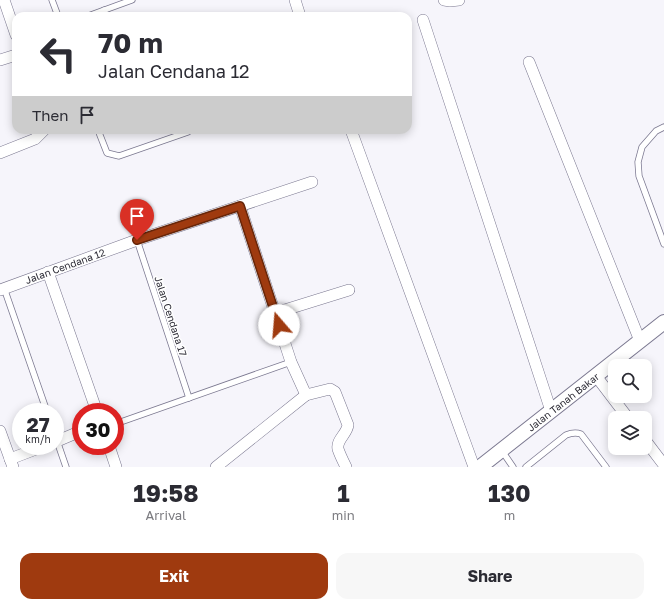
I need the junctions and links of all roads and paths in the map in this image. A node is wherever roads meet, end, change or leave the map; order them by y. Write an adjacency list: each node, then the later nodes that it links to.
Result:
1 (4, 0): 11 (street)
2 (52, 0): 7 (lane)
3 (132, 0): 8 (lane)
4 (295, 0): 9 (street)
5 (444, 0): 6 (street)
6 (460, 0)
7 (56, 12)
8 (107, 12)
9 (299, 12)
10 (423, 20): 38 (street)
11 (12, 23)
12 (12, 56): 13 (street)
13 (0, 60)
14 (529, 62): 30 (street)
15 (664, 127): 24 (lane)
16 (40, 134): 20 (street)
17 (100, 134): 18 (lane)
18 (182, 134)
19 (352, 134): 52 (street)
20 (0, 153)
21 (312, 182): 22 (street, Jalan Cendana 12)
22 (240, 206): 23 (street, Jalan Cendana 12); 28 (street)
23 (137, 240): 25 (street, Jalan Cendana 12); 34 (lane, Jalan Cendana 17)
24 (664, 244)
25 (48, 272): 26 (street, Jalan Cendana 12); 36 (street)
26 (2, 289): 35 (lane)
27 (349, 290): 28 (street)
28 (275, 313): 31 (street)
29 (664, 322): 30 (street, Jalan Tanah Bakar)
30 (640, 341): 32 (street, Jalan Tanah Bakar)
31 (291, 362): 33 (street); 34 (lane)
32 (596, 376): 37 (street); 38 (street, Jalan Tanah Bakar)
33 (306, 395): 50 (street); 51 (street)
34 (189, 398): 39 (lane)
35 (44, 403)
36 (94, 403)
37 (623, 411)
38 (551, 412): 42 (street, Jalan Tanah Bakar)
39 (124, 421)
40 (0, 431): 46 (street)
41 (652, 449): 47 (street)
42 (501, 451): 53 (street, Jalan Tanah Bakar); 54 (lane)
43 (27, 455): 46 (street)
44 (62, 455): 48 (lane)
45 (111, 455): 49 (street)
46 (12, 463)
47 (664, 465)
48 (66, 467)
49 (116, 467)
50 (216, 467)
51 (346, 467)
52 (474, 467)
53 (480, 467)
54 (514, 467)
55 (526, 467): 56 (lane)
56 (606, 467)

